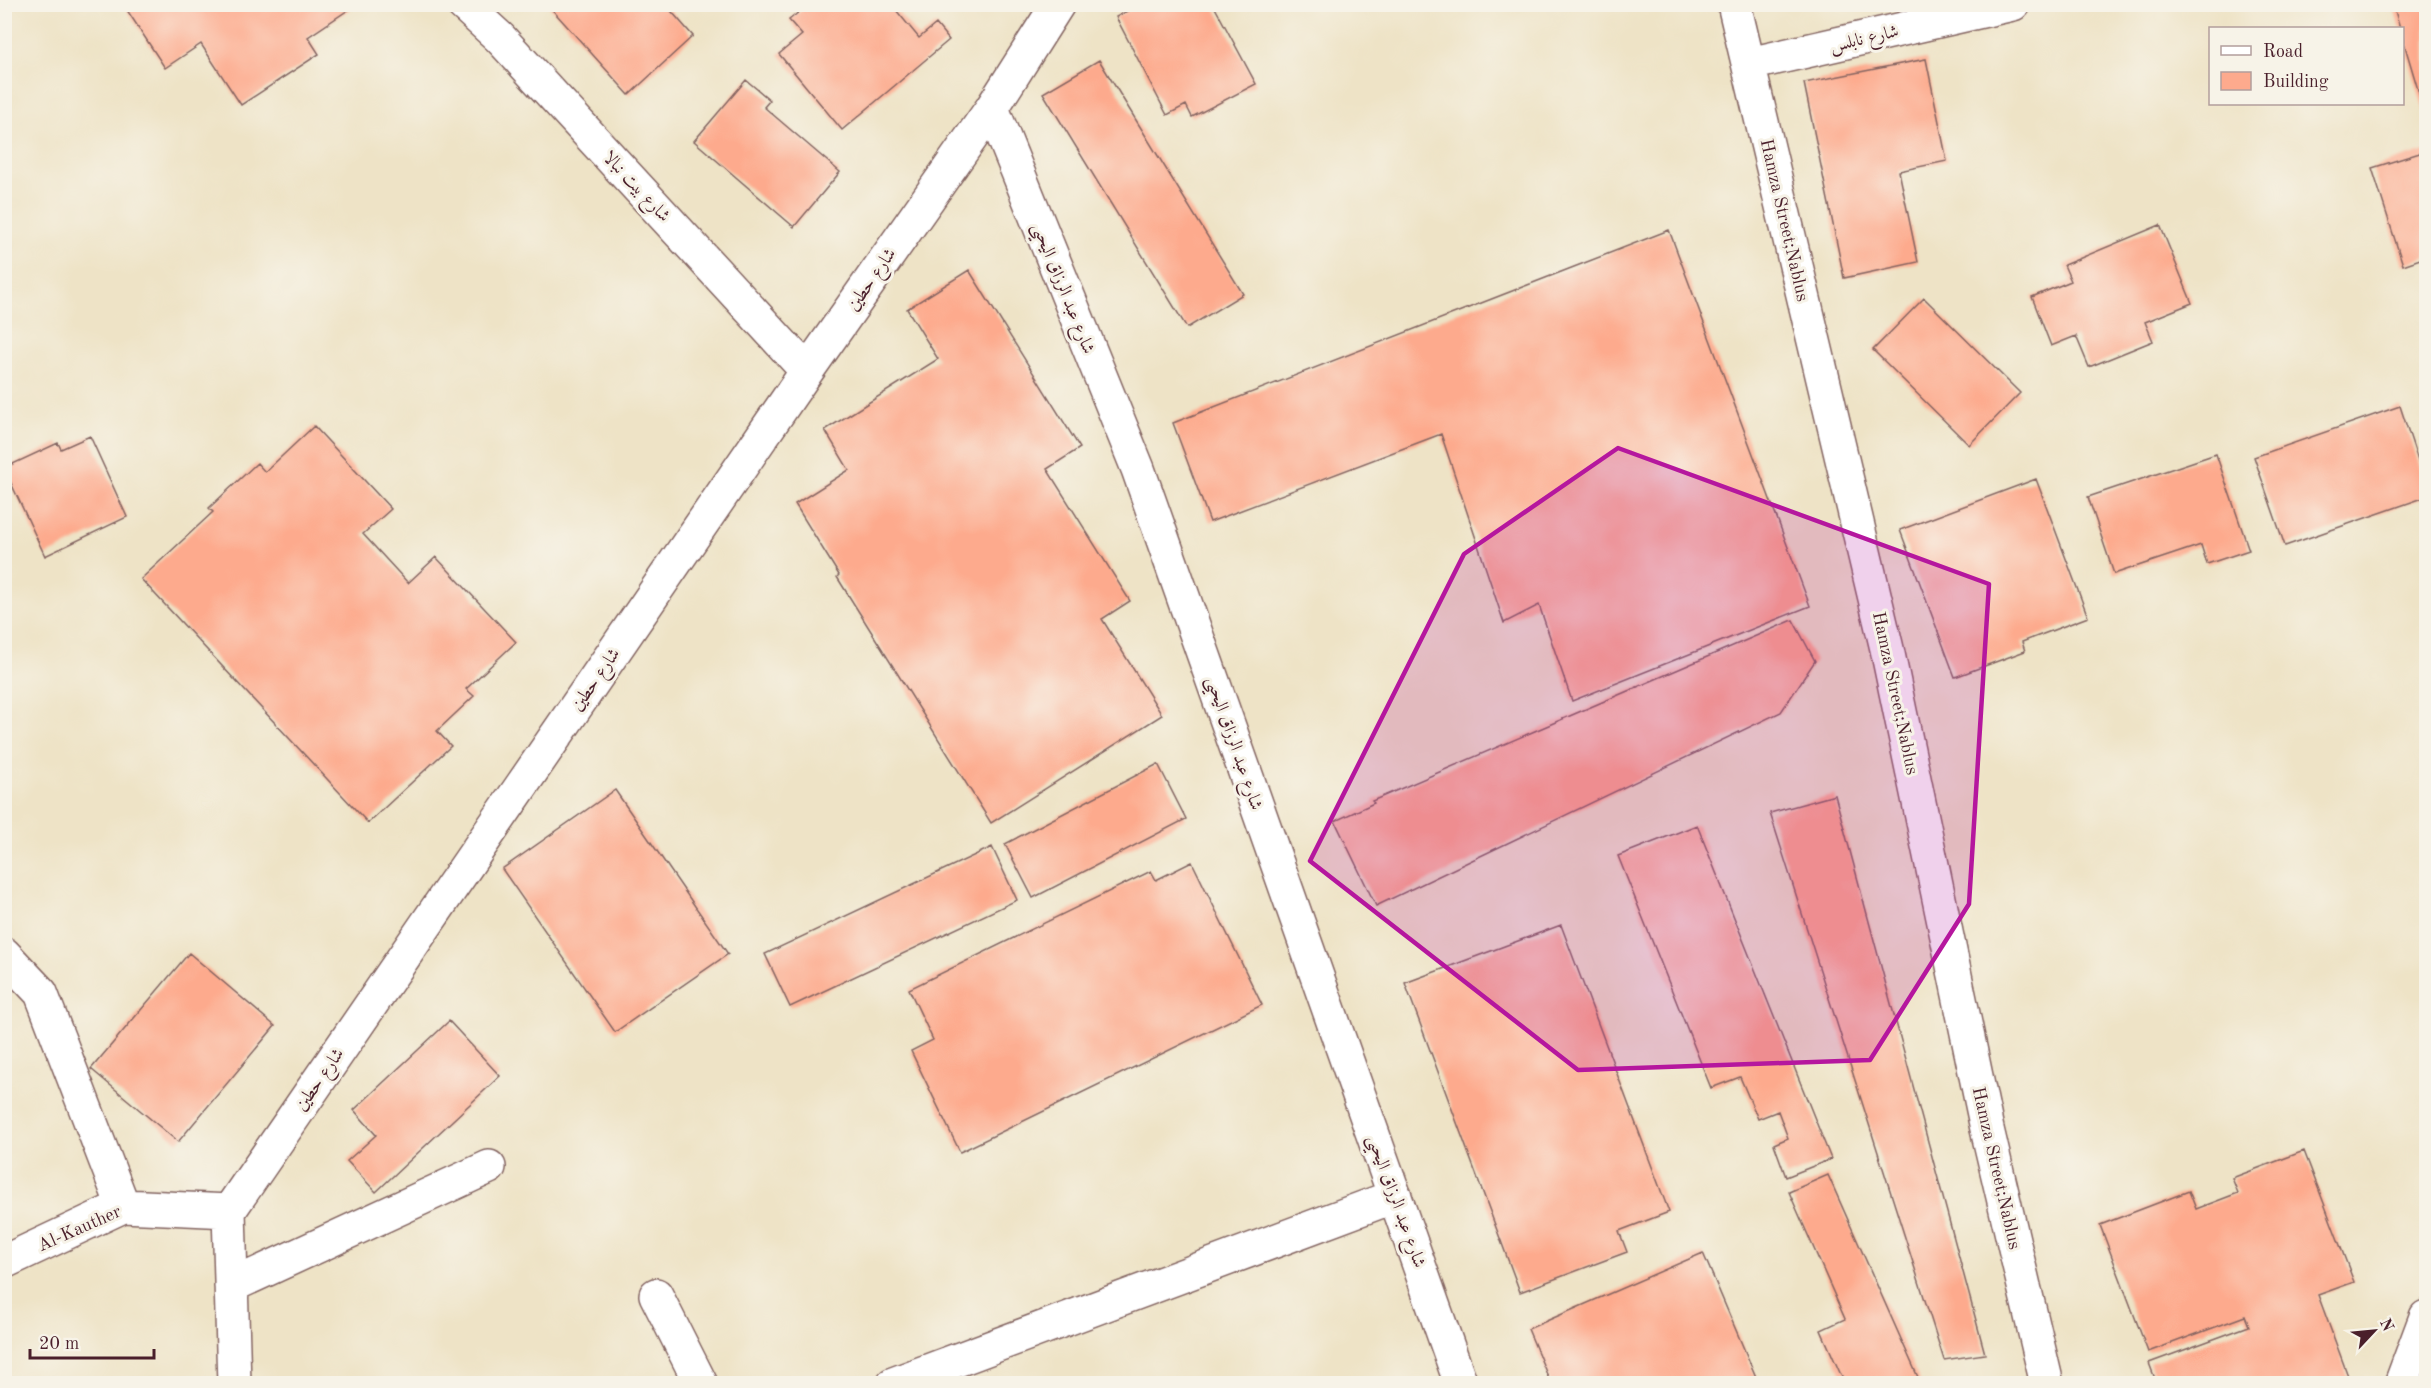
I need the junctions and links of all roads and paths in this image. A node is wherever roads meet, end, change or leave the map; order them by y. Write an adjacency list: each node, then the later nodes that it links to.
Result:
1 (463, 4): 7 (street, شارع بيت نبالا)
2 (1058, 4): 6 (street, شارع حطين)
3 (1734, 4): 5 (street, Hamza Street;Nablus)
4 (2013, 4): 5 (street, شارع نابلس)
5 (1749, 64): 21 (street, Hamza Street;Nablus)
6 (992, 108): 7 (street, شارع حطين); 10 (street, شارع عبد الرزاق اليحيى)
7 (807, 371): 12 (street, شارع حطين)
8 (4, 954): 11 (street)
9 (489, 1167): 14 (street)
10 (1395, 1196): 19 (street); 20 (street, شارع عبد الرزاق اليحيى)
11 (123, 1206): 12 (street, Al-Kauther); 13 (street, Al-Kauther)
12 (228, 1211): 14 (street)
13 (4, 1262)
14 (231, 1286): 17 (street)
15 (656, 1294): 18 (street)
16 (2427, 1317): 22 (street)
17 (234, 1383)
18 (701, 1383)
19 (893, 1383)
20 (1461, 1383)
21 (2047, 1383)
22 (2401, 1383)

